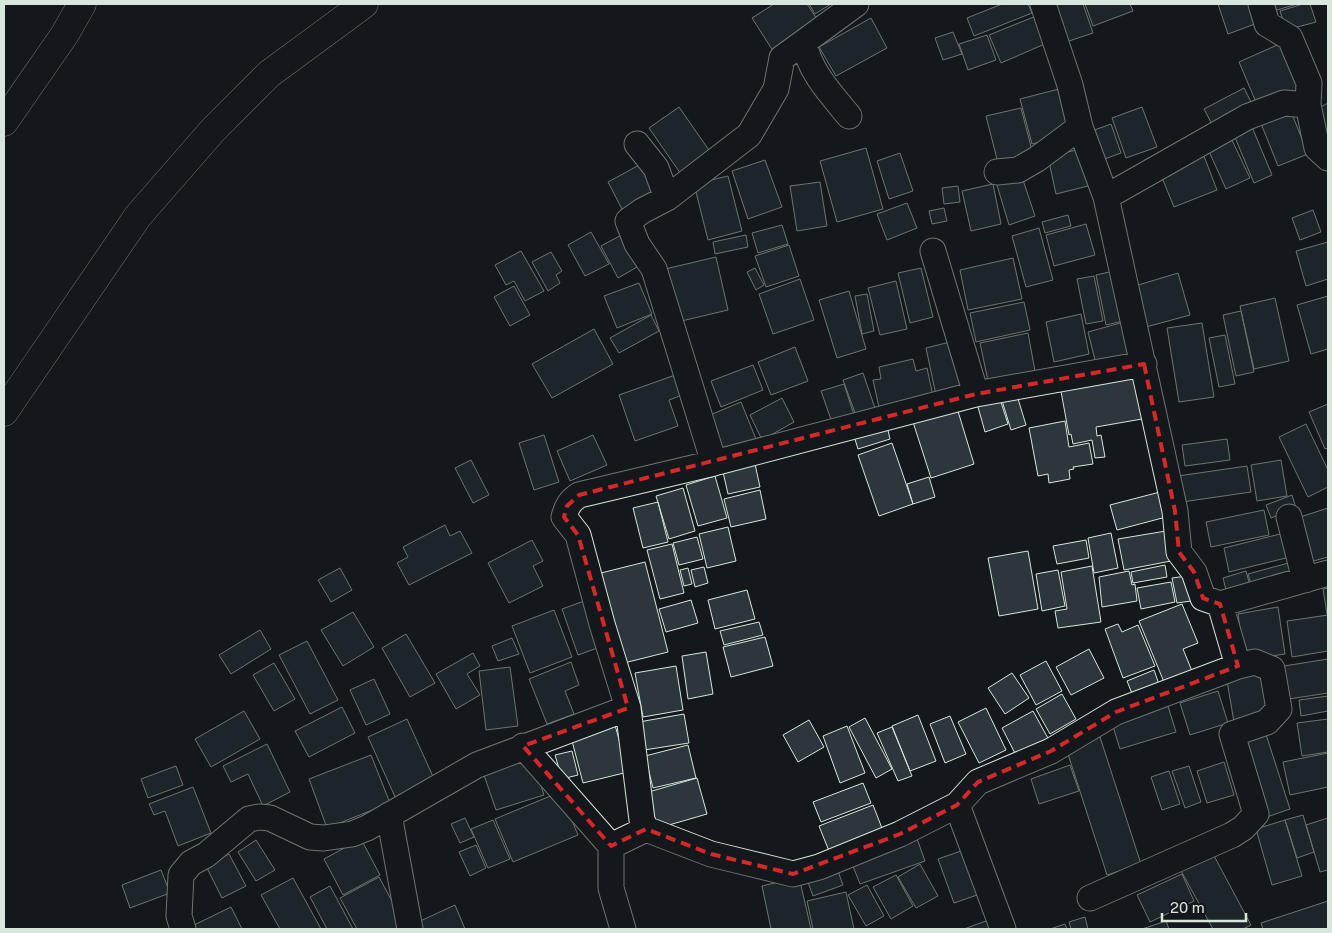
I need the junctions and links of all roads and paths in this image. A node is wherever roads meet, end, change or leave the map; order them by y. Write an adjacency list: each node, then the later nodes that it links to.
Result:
1 (82, 4): 9 (main road)
2 (364, 4): 19 (main road)
3 (856, 4): 6 (street)
4 (1044, 4): 10 (street)
5 (1261, 4): 7 (street)
6 (804, 42): 8 (street); 15 (street)
7 (1308, 106): 12 (street); 14 (street)
8 (849, 116)
9 (4, 122)
10 (1080, 127): 13 (street); 14 (street)
11 (637, 144): 15 (street)
12 (1328, 158)
13 (997, 172)
14 (1106, 197): 17 (street)
15 (667, 198): 20 (street)
16 (933, 251): 18 (street)
17 (1144, 364): 18 (street); 23 (street)
18 (976, 394): 20 (street)
19 (4, 412)
20 (714, 464): 25 (street)
21 (1289, 517): 22 (street)
22 (1317, 577): 23 (street)
23 (1220, 604): 24 (street)
24 (1238, 666): 27 (street); 31 (street)
25 (628, 708): 26 (street); 29 (street)
26 (523, 746): 28 (street); 30 (street)
27 (957, 805): 29 (street); 35 (street)
28 (389, 815): 32 (street); 33 (street)
29 (646, 828): 30 (street)
30 (611, 846): 34 (street)
31 (1090, 898)
32 (183, 929)
33 (410, 929)
34 (623, 929)
35 (1004, 929)

